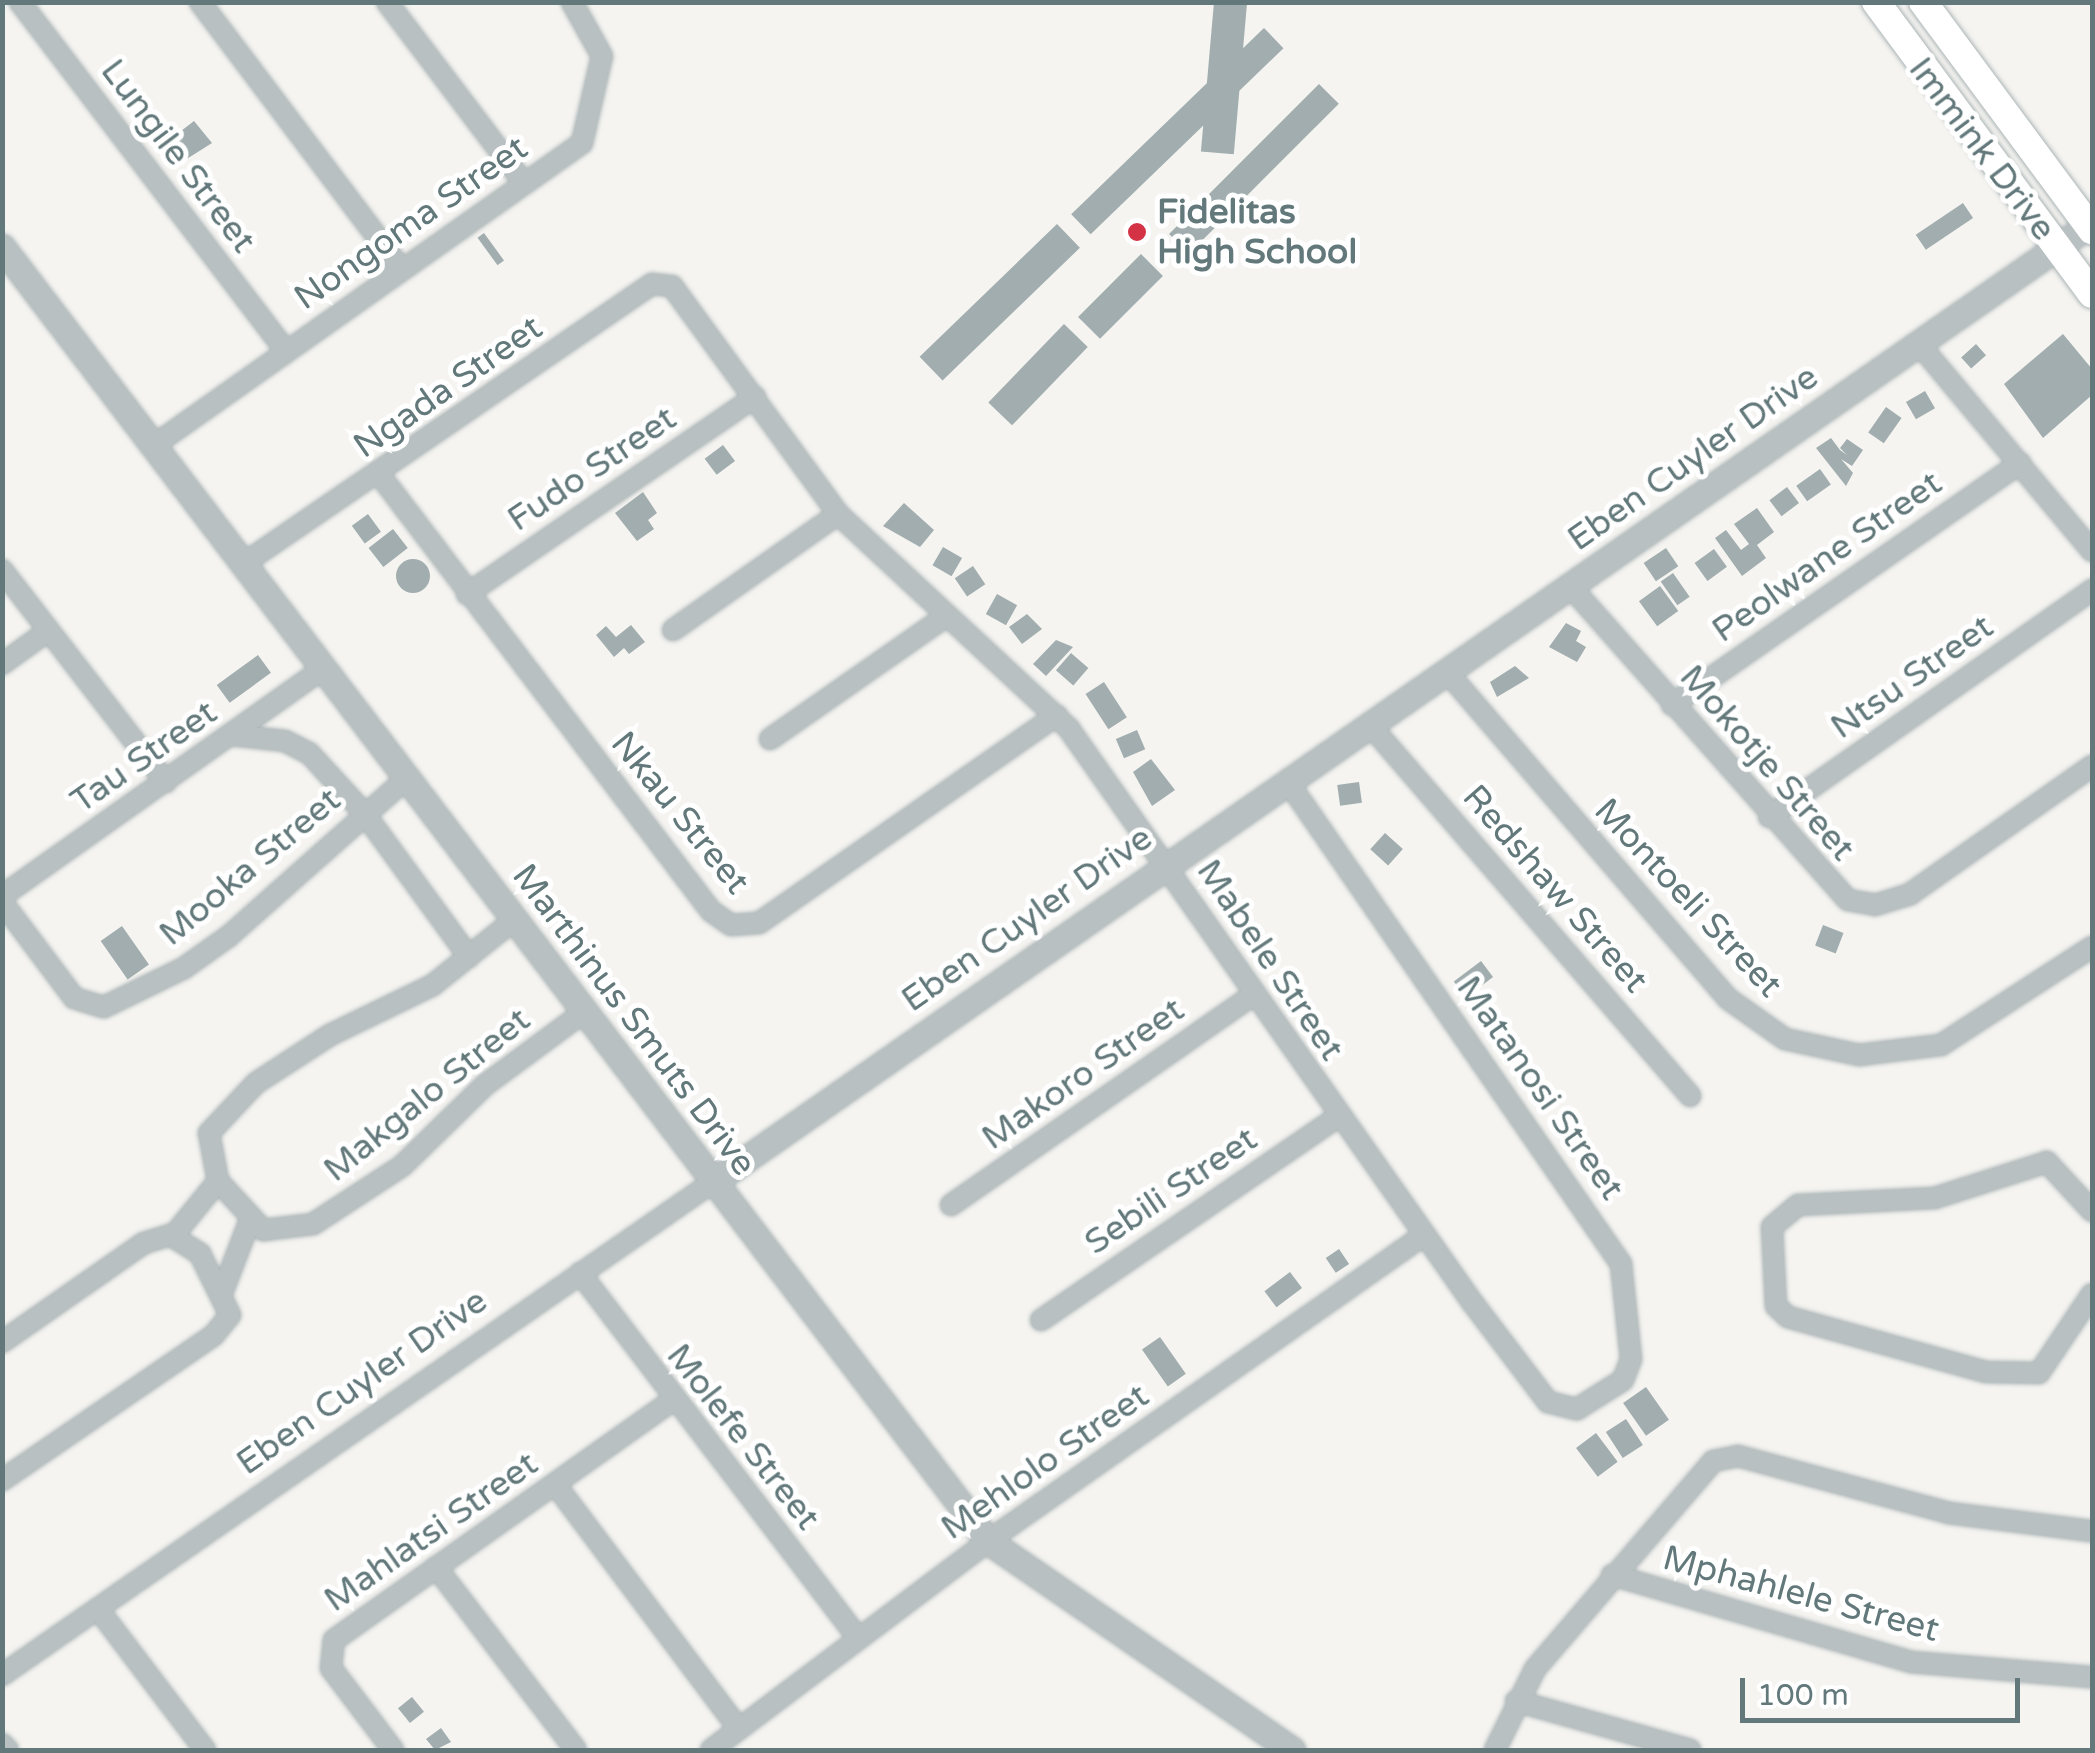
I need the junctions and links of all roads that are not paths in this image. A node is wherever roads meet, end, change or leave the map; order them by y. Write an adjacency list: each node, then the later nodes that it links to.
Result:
1 (20, 2): 15 (street, Lungile Street)
2 (200, 2): 11 (street)
3 (387, 2): 7 (street)
4 (572, 2): 7 (street, Nongoma Street)
5 (1876, 2): 10 (main road, Immink Drive)
6 (1923, 2): 8 (main road, Immink Drive)
7 (524, 183): 11 (street, Nongoma Street)
8 (2091, 226): 10 (street, Eben Cuyler Drive)
9 (2, 246): 17 (street, Marthinus Smuts Drive)
10 (2056, 250): 12 (main road, Immink Drive); 14 (street, Eben Cuyler Drive)
11 (402, 269): 15 (street, Nongoma Street)
12 (2092, 294)
13 (689, 300): 16 (street, Mabele Street); 19 (street, Ngada Street)
14 (1919, 344): 18 (street); 24 (street, Eben Cuyler Drive)
15 (284, 350): 17 (street, Nongoma Street)
16 (755, 397): 20 (street, Mabele Street); 26 (street, Fudo Street)
17 (152, 446): 22 (street, Marthinus Smuts Drive)
18 (2020, 463): 21 (street); 33 (street, Peolwane Street)
19 (379, 474): 22 (street, Ngada Street); 26 (street, Nkau Street)
20 (838, 514): 27 (street, Mabele Street); 28 (street)
21 (2092, 550)
22 (243, 564): 31 (street, Marthinus Smuts Drive)
23 (2, 570): 29 (street)
24 (1570, 586): 32 (street, Eben Cuyler Drive); 33 (street, Mokotje Street)
25 (2092, 590): 43 (street, Ntsu Street)
26 (466, 594): 34 (street, Nkau Street)
27 (946, 616): 34 (street, Mabele Street); 37 (street)
28 (674, 630)
29 (48, 631): 30 (street); 40 (street)
30 (2, 664)
31 (323, 669): 36 (street, Tau Street); 39 (street, Marthinus Smuts Drive)
32 (1447, 672): 35 (street, Eben Cuyler Drive); 47 (street, Montoeli Street)
33 (1672, 705): 43 (street, Mokotje Street)
34 (1057, 716): 44 (street, Mabele Street)
35 (1370, 725): 41 (street, Eben Cuyler Drive); 51 (street, Redshaw Street)
36 (232, 735): 40 (street, Tau Street); 42 (street)
37 (770, 739)
38 (2092, 766): 43 (street, Mokotje Street)
39 (406, 779): 42 (street, Mooka Street); 46 (street, Marthinus Smuts Drive)
40 (166, 782): 45 (street, Tau Street)
41 (1288, 782): 44 (street, Eben Cuyler Drive); 66 (street, Matanosi Street)
42 (364, 814): 45 (street, Mooka Street); 48 (street)
43 (1770, 817)
44 (1166, 865): 49 (street, Mabele Street); 54 (street, Eben Cuyler Drive)
45 (2, 899)
46 (514, 920): 48 (street); 50 (street, Marthinus Smuts Drive)
47 (2092, 947)
48 (468, 957): 53 (street)
49 (1252, 996): 52 (street, Mabele Street); 55 (street, Makoro Street)
50 (584, 1012): 54 (street, Marthinus Smuts Drive); 57 (street, Makgalo Street)
51 (1690, 1096)
52 (1338, 1117): 58 (street, Mabele Street); 63 (street, Sebili Street)
53 (218, 1181): 57 (street); 59 (street)
54 (713, 1182): 60 (street, Eben Cuyler Drive); 70 (street, Marthinus Smuts Drive)
55 (952, 1205)
56 (2092, 1211): 62 (street)
57 (250, 1220): 61 (street)
58 (1424, 1235): 66 (street, Mabele Street); 70 (street, Mehlolo Street)
59 (174, 1236): 61 (street); 64 (street)
60 (580, 1273): 65 (street, Molefe Street); 73 (street, Eben Cuyler Drive)
61 (222, 1293): 67 (street)
62 (2092, 1294)
63 (1041, 1320)
64 (2, 1342)
65 (672, 1400): 68 (street, Mahlatsi Street); 74 (street, Molefe Street)
66 (1548, 1402)
67 (2, 1480)
68 (555, 1484): 71 (street, Mahlatsi Street); 78 (street)
69 (2092, 1530): 72 (street)
70 (988, 1540): 74 (street, Mehlolo Street); 85 (street, Marthinus Smuts Drive)
71 (436, 1568): 82 (street, Mahlatsi Street); 83 (street)
72 (1612, 1575): 76 (street, Mphahlele Street); 77 (street)
73 (98, 1608): 75 (street, Eben Cuyler Drive); 81 (street)
74 (858, 1638): 78 (street, Mehlolo Street)
75 (2, 1675)
76 (2092, 1678)
77 (1516, 1702): 86 (street); 87 (street)
78 (738, 1729): 84 (street, Mehlolo Street)
79 (2, 1744): 80 (street)
80 (8, 1750)
81 (204, 1750)
82 (393, 1750)
83 (576, 1750)
84 (710, 1750)
85 (1292, 1750)
86 (1495, 1750)
87 (1690, 1750)

